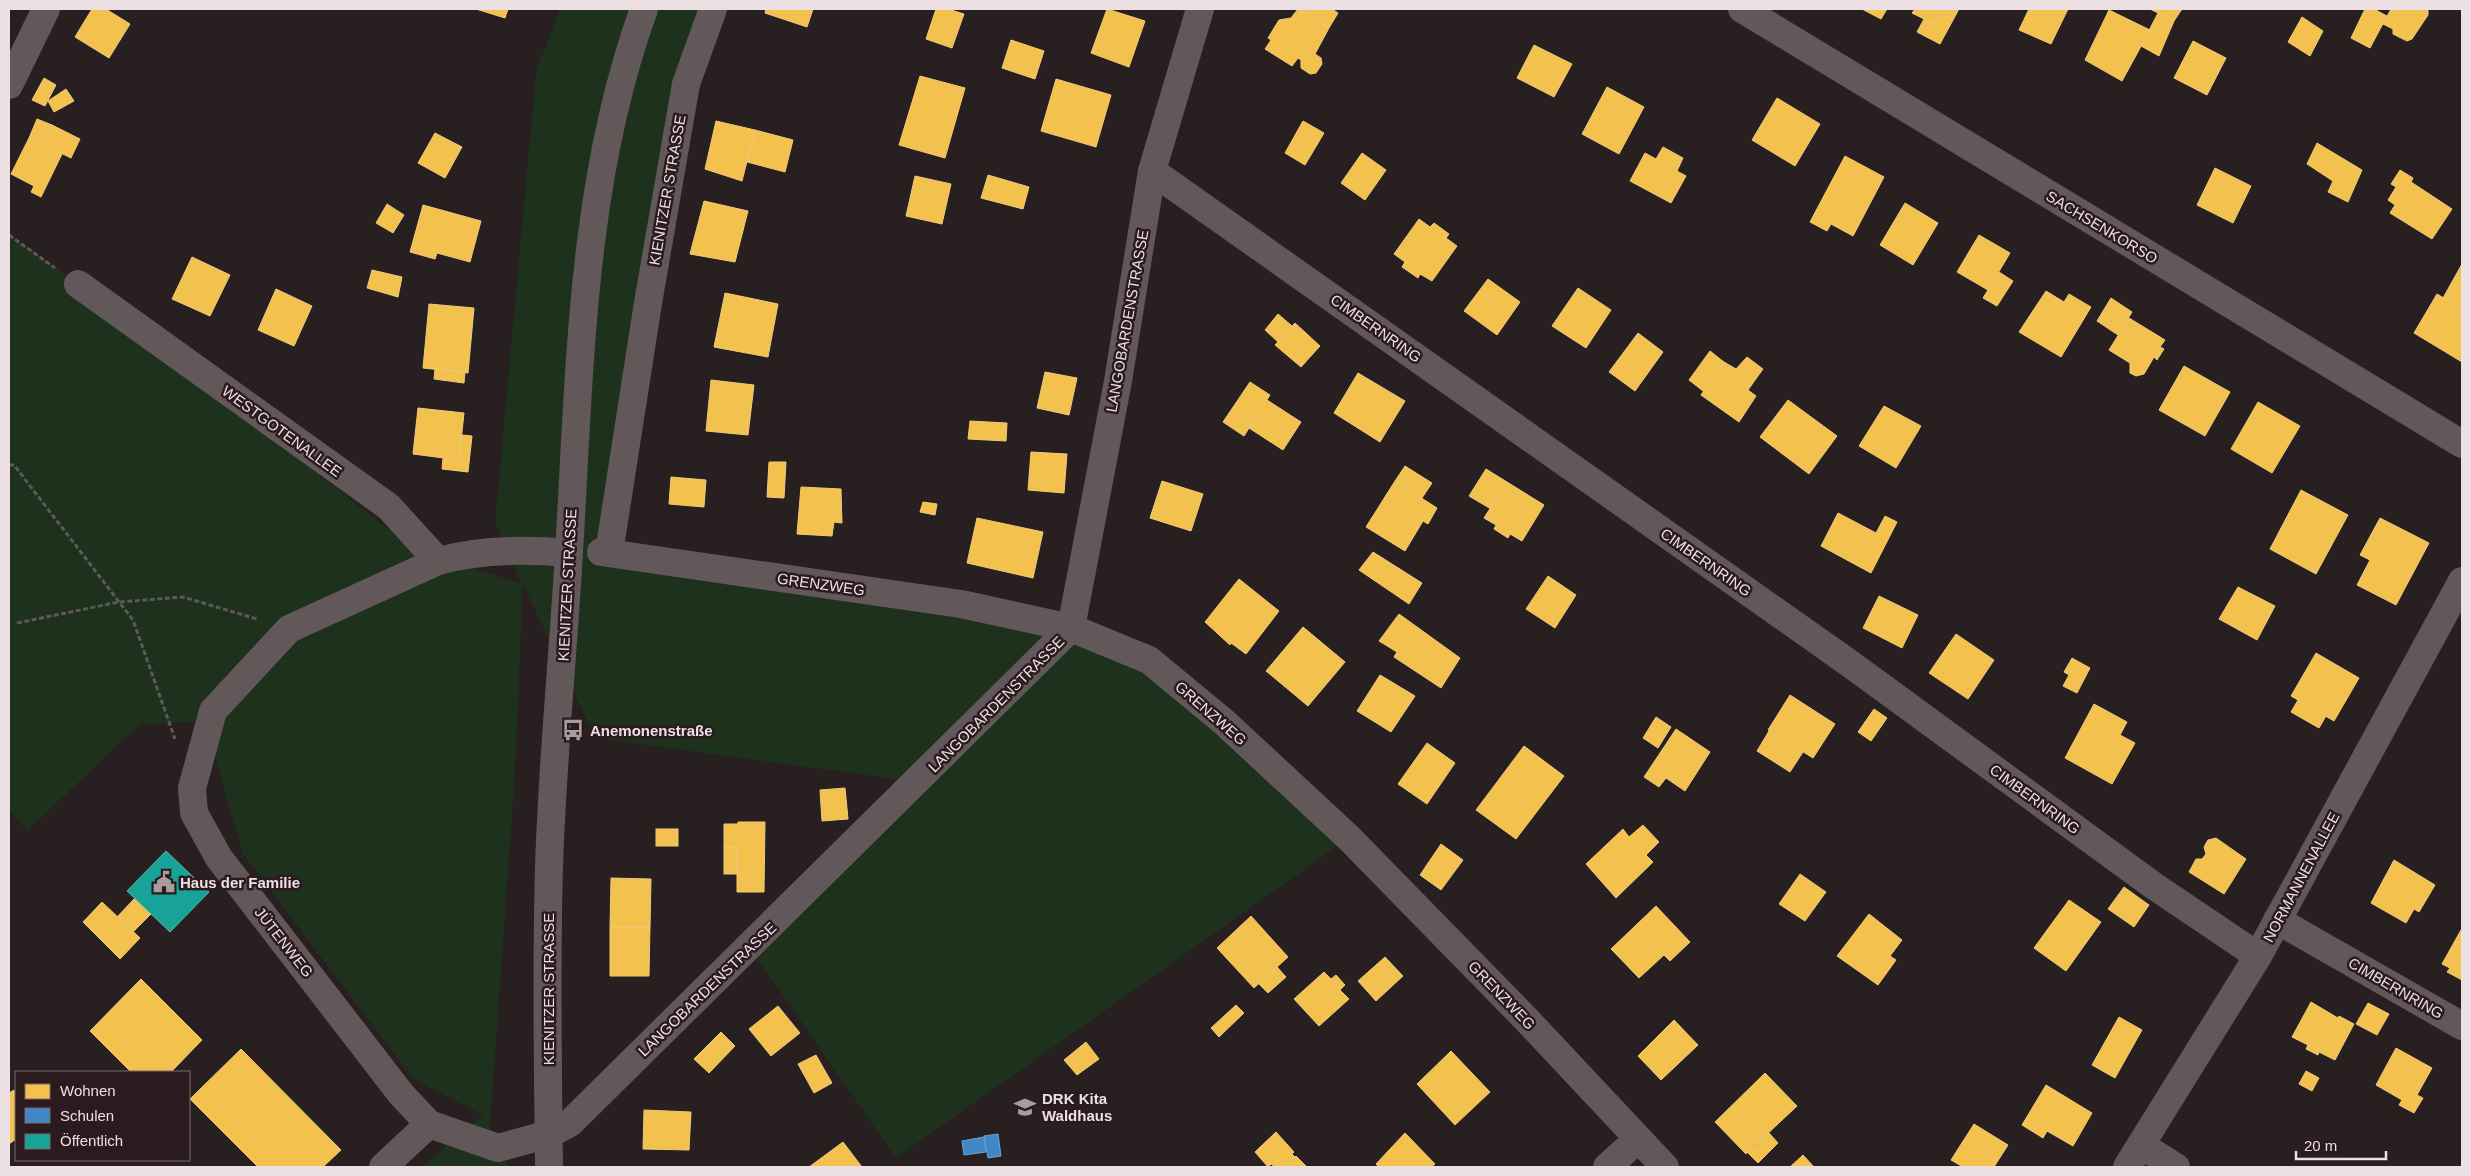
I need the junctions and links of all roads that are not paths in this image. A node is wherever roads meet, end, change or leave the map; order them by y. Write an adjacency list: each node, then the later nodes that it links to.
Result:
1 (46, 9): 6 (street)
2 (644, 9): 10 (street, KIENITZER STRASSE)
3 (713, 9): 11 (street, KIENITZER STRASSE)
4 (1200, 9): 7 (street, LANGOBARDENSTRASSE)
5 (1742, 9): 9 (street, SACHSENKORSO)
6 (9, 86)
7 (1152, 171): 14 (street, LANGOBARDENSTRASSE); 16 (street, CIMBERNRING)
8 (78, 284): 12 (street, WESTGOTENALLEE)
9 (2462, 444)
10 (569, 553): 12 (street); 19 (street, KIENITZER STRASSE)
11 (605, 553): 14 (street, GRENZWEG)
12 (438, 561): 18 (street, JÜTENWEG)
13 (2462, 581): 15 (street, NORMANNENALLEE)
14 (1071, 628): 19 (street, LANGOBARDENSTRASSE); 20 (street, GRENZWEG)
15 (2277, 920): 16 (street, NORMANNENALLEE); 17 (street, CIMBERNRING)
16 (2258, 956): 21 (street, NORMANNENALLEE)
17 (2462, 1026)
18 (429, 1124): 19 (street, JÜTENWEG); 22 (street)
19 (549, 1134): 23 (street, KIENITZER STRASSE)
20 (1637, 1140): 24 (street); 25 (street, GRENZWEG)
21 (2134, 1156): 26 (street)
22 (383, 1167)
23 (550, 1167)
24 (1607, 1167)
25 (1666, 1167)
26 (2176, 1167)

